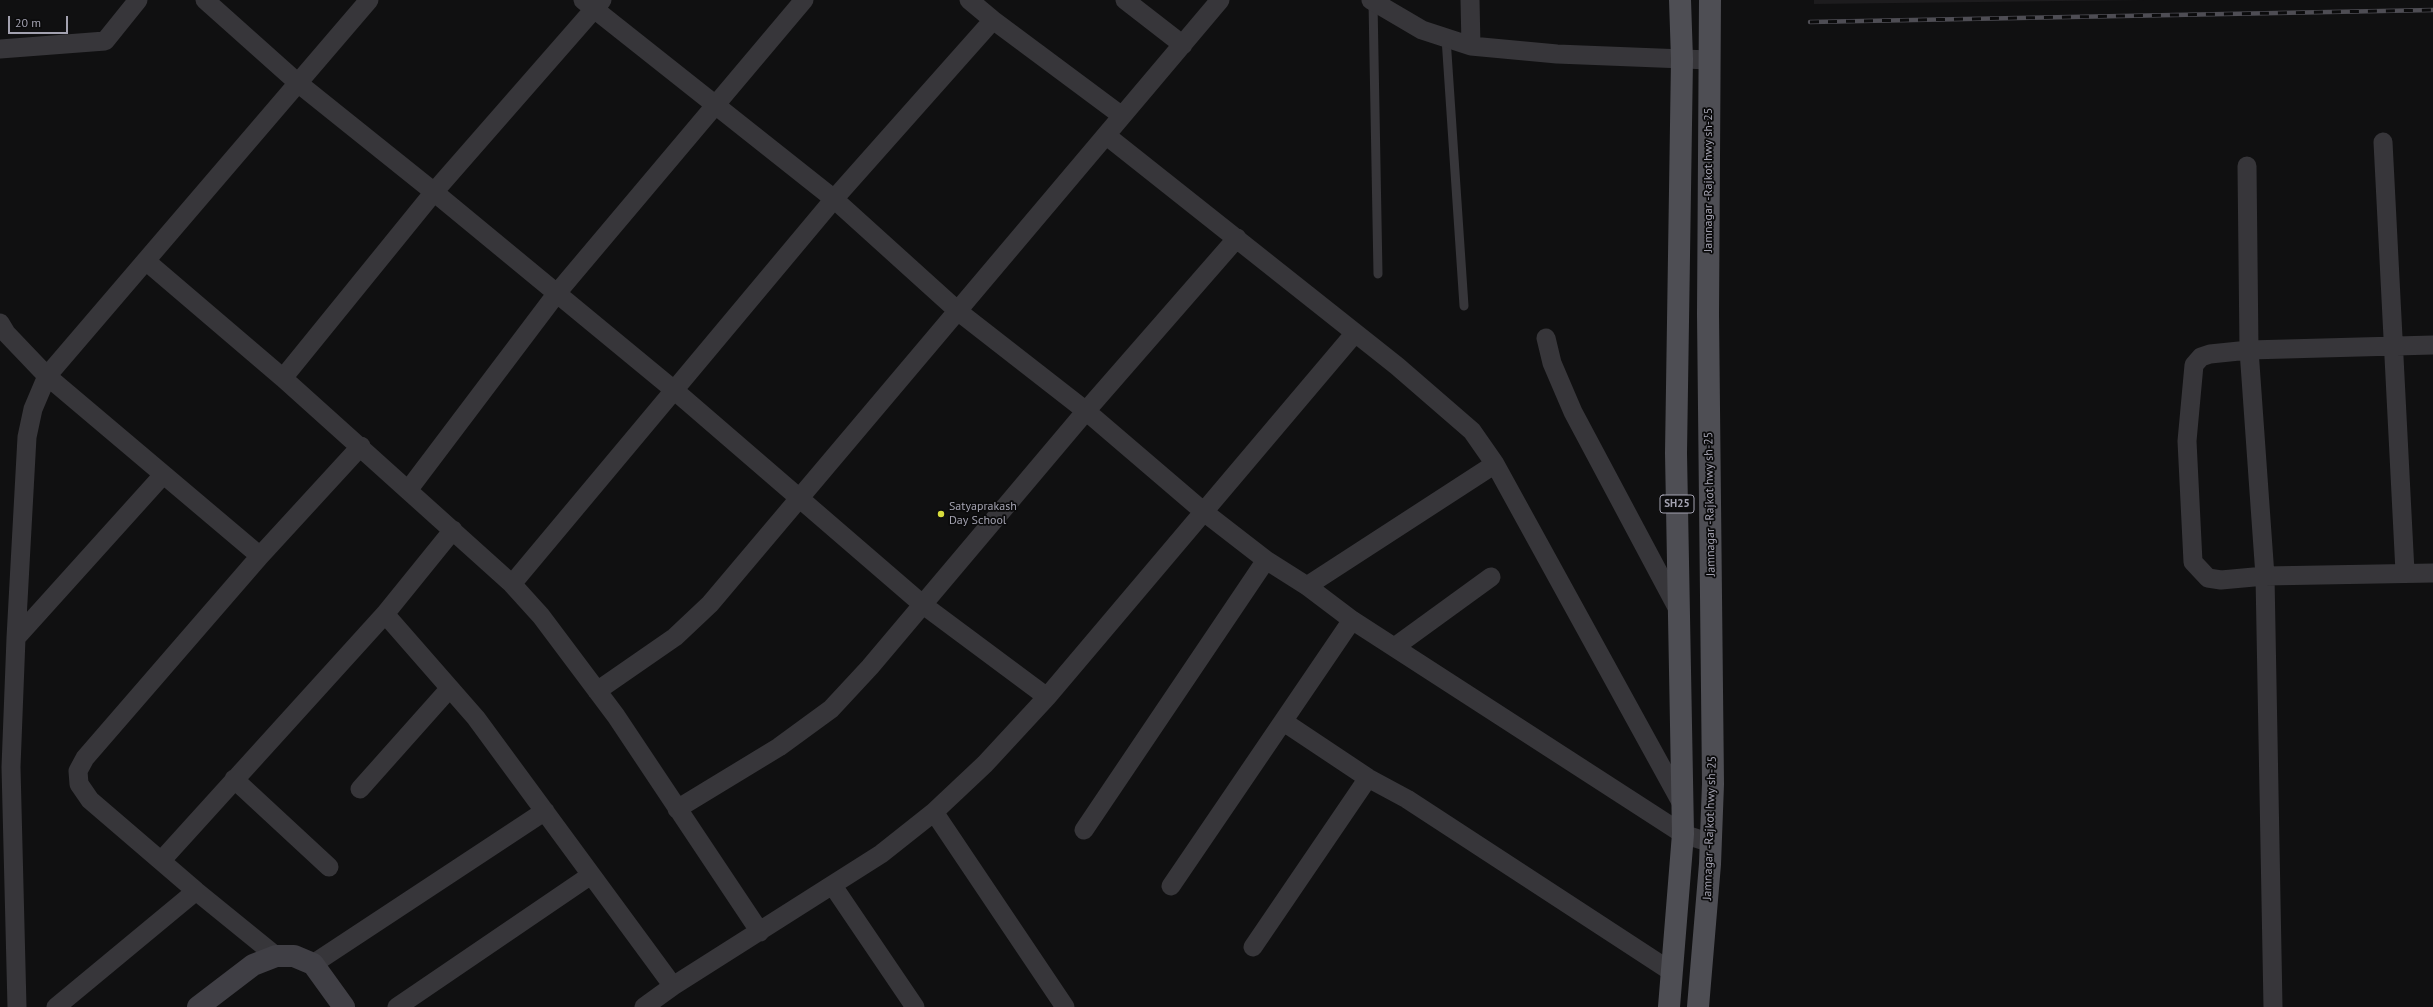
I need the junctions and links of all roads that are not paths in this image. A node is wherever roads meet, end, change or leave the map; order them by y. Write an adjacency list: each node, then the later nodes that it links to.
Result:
1 (138, 0): 17 (street)
2 (205, 0): 20 (street)
3 (369, 0): 20 (street)
4 (804, 0): 21 (street)
5 (969, 0): 13 (street)
6 (1126, 0): 15 (street)
7 (1220, 0): 15 (street)
8 (1470, 0): 16 (street)
9 (1680, 0): 18 (main road, SH25)
10 (1710, 0): 19 (main road, Jamnagar -Rajkot hwy sh-25 / SH25)
11 (1372, 1): 14 (street); 30 (lane)
12 (593, 3): 21 (street); 26 (street)
13 (993, 20): 22 (street); 27 (street)
14 (1446, 38): 16 (street); 32 (lane)
15 (1182, 45): 22 (street)
16 (1471, 46): 18 (street)
17 (0, 49)
18 (1682, 60): 19 (street); 60 (main road, SH25)
19 (1709, 60): 78 (main road, Jamnagar -Rajkot hwy sh-25 / SH25)
20 (298, 83): 26 (street); 29 (street)
21 (715, 106): 27 (street); 31 (street)
22 (1122, 116): 23 (street)
23 (1107, 136): 28 (street); 33 (street)
24 (2383, 142): 38 (street)
25 (2247, 166): 39 (street)
26 (434, 192): 31 (street); 41 (street)
27 (834, 199): 33 (street); 42 (street)
28 (1237, 238): 35 (street); 43 (street)
29 (146, 261): 40 (street); 41 (street)
30 (1378, 274)
31 (557, 293): 42 (street); 47 (street)
32 (1464, 306)
33 (959, 312): 43 (street); 48 (street)
34 (0, 323): 40 (street)
35 (1355, 333): 45 (street); 49 (street)
36 (1546, 338): 60 (street)
37 (2433, 345): 38 (street)
38 (2395, 346): 39 (street); 53 (street)
39 (2249, 350): 55 (street); 55 (street)
40 (46, 376): 46 (street); 63 (street)
41 (283, 378): 44 (street)
42 (674, 390): 48 (street); 57 (street)
43 (1086, 411): 49 (street); 59 (street)
44 (361, 446): 47 (street); 51 (street)
45 (1495, 464): 58 (street); 72 (street)
46 (163, 475): 51 (street); 63 (street)
47 (409, 489): 50 (street)
48 (799, 500): 59 (street); 66 (street)
49 (1204, 512): 52 (street); 67 (street)
50 (453, 530): 57 (street); 61 (street)
51 (260, 556): 79 (street)
52 (1266, 560): 58 (street); 76 (street)
53 (2405, 572): 54 (street); 55 (street)
54 (2433, 573)
55 (2265, 576): 101 (street)
56 (1491, 577): 64 (street)
57 (512, 584): 66 (street)
58 (1307, 586): 62 (street)
59 (922, 604): 67 (street); 73 (street)
60 (1679, 611): 72 (main road, SH25)
61 (385, 614): 65 (street); 70 (street)
62 (1352, 620): 64 (street); 68 (street)
63 (16, 638): 91 (street)
64 (1396, 646): 77 (street)
65 (450, 688): 71 (street); 74 (street)
66 (597, 690): 73 (street)
67 (1048, 697): 75 (street)
68 (1284, 722): 69 (street); 83 (street)
69 (1368, 778): 86 (street); 89 (street)
70 (234, 779): 79 (street); 80 (street)
71 (360, 789)
72 (1682, 804): 77 (main road, SH25)
73 (677, 809): 85 (street)
74 (545, 811): 81 (street); 88 (street)
75 (934, 812): 82 (street); 98 (street)
76 (1084, 830)
77 (1683, 834): 78 (street); 89 (main road, SH25)
78 (1711, 843): 100 (main road, Jamnagar -Rajkot hwy sh-25 / SH25)
79 (161, 861): 84 (street)
80 (328, 867)
81 (591, 875): 90 (street); 95 (street)
82 (833, 886): 85 (street); 97 (street)
83 (1171, 886)
84 (196, 891): 87 (street); 92 (street)
85 (760, 932): 90 (street)
86 (1253, 947)
87 (276, 956): 88 (main road); 93 (main road)
88 (313, 964): 94 (main road)
89 (1672, 972): 99 (main road, SH25)
90 (673, 986): 96 (street)
91 (17, 1007)
92 (56, 1007)
93 (198, 1007)
94 (344, 1007)
95 (397, 1007)
96 (644, 1007)
97 (915, 1007)
98 (1065, 1007)
99 (1669, 1007)
100 (1698, 1007)
101 (2274, 1007)

